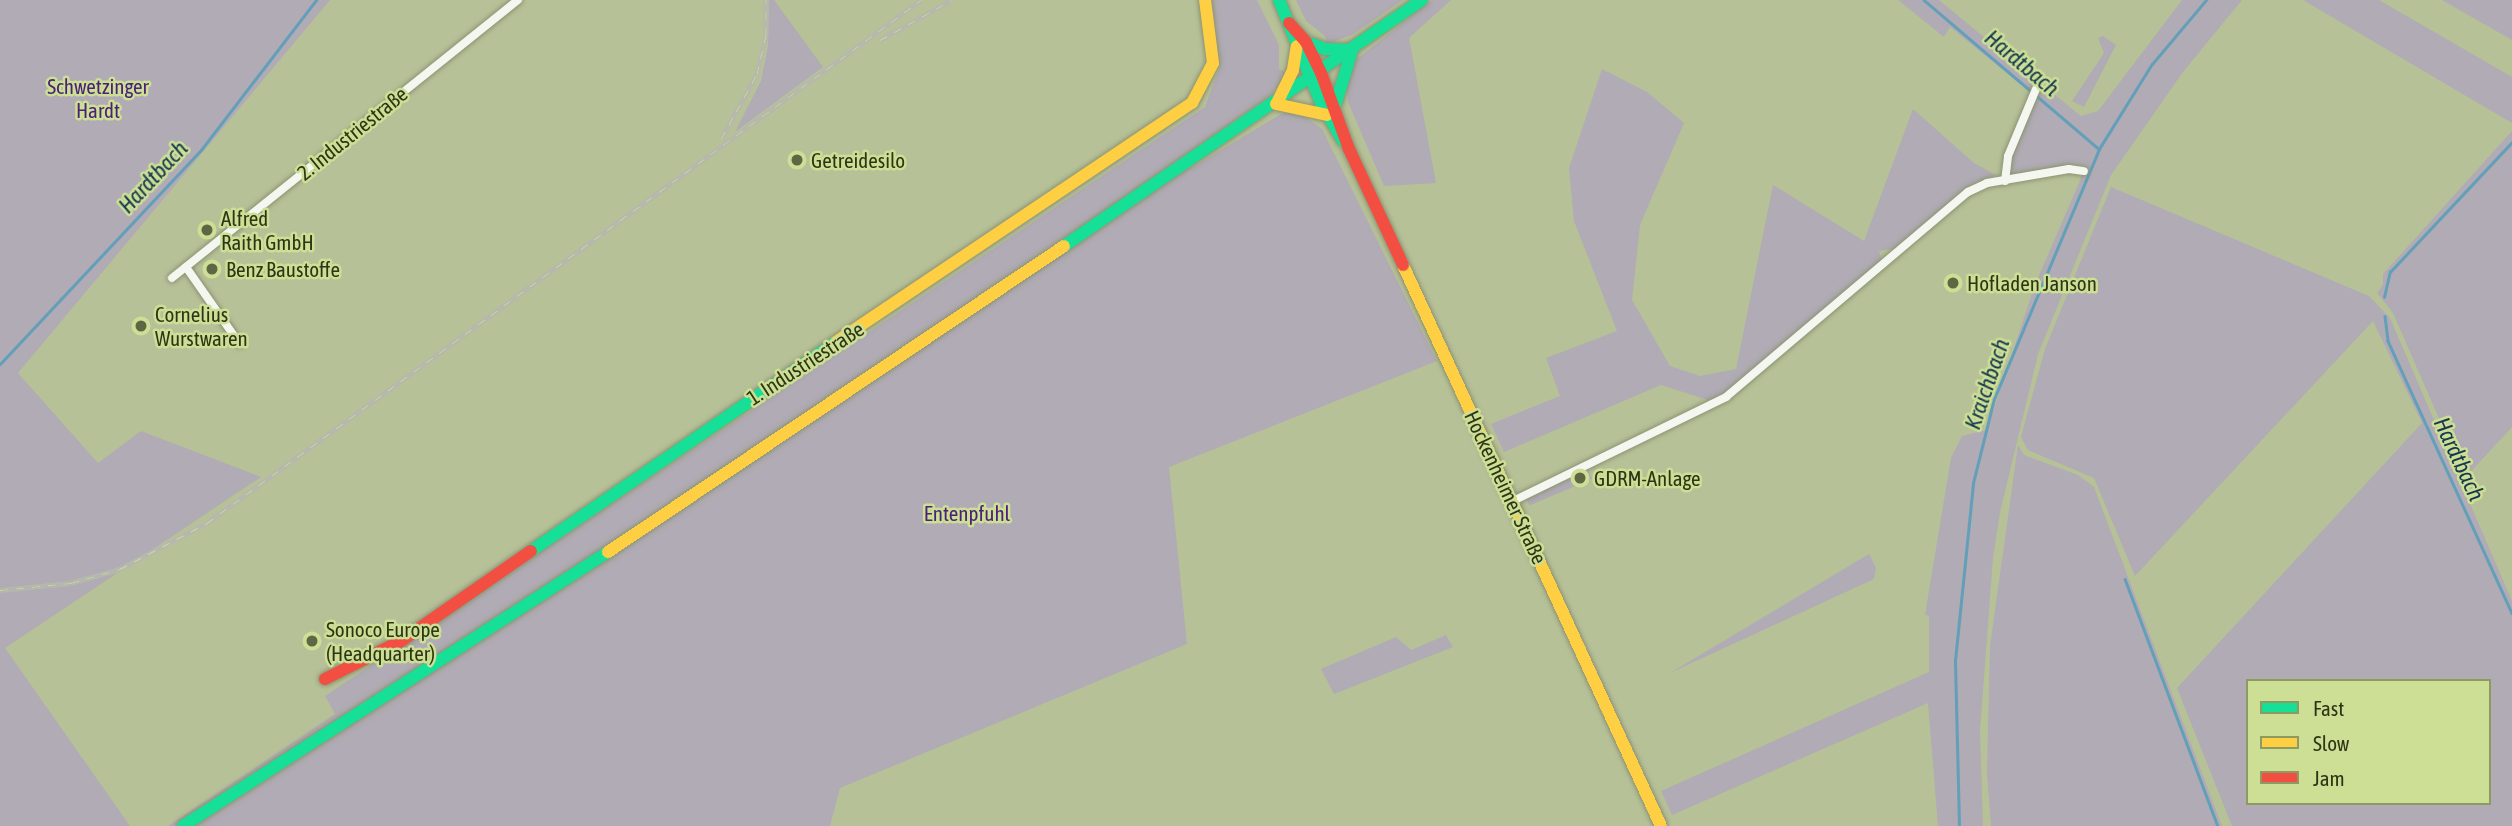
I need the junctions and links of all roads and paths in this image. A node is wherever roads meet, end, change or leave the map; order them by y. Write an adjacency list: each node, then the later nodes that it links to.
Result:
1 (518, 0): 13 (street, 2. Industriestraße)
2 (1205, 0): 17 (street, 1. Industriestraße)
3 (1279, 0): 5 (street, Hockenheimer Straße)
4 (1422, 0): 6 (street)
5 (1301, 44): 6 (street); 7 (street, Hockenheimer Straße); 9 (street)
6 (1352, 50): 7 (street); 10 (street)
7 (1316, 77): 9 (street); 10 (street, Hockenheimer Straße)
8 (2034, 93): 12 (street)
9 (1276, 104): 10 (street); 18 (street)
10 (1331, 111): 16 (street, Hockenheimer Straße)
11 (2084, 171): 12 (street)
12 (2005, 181): 16 (street)
13 (186, 267): 14 (street, 2. Industriestraße); 15 (street)
14 (172, 278)
15 (239, 343)
16 (1513, 501): 19 (street, Hockenheimer Straße)
17 (325, 679)
18 (183, 826)
19 (1661, 826)

